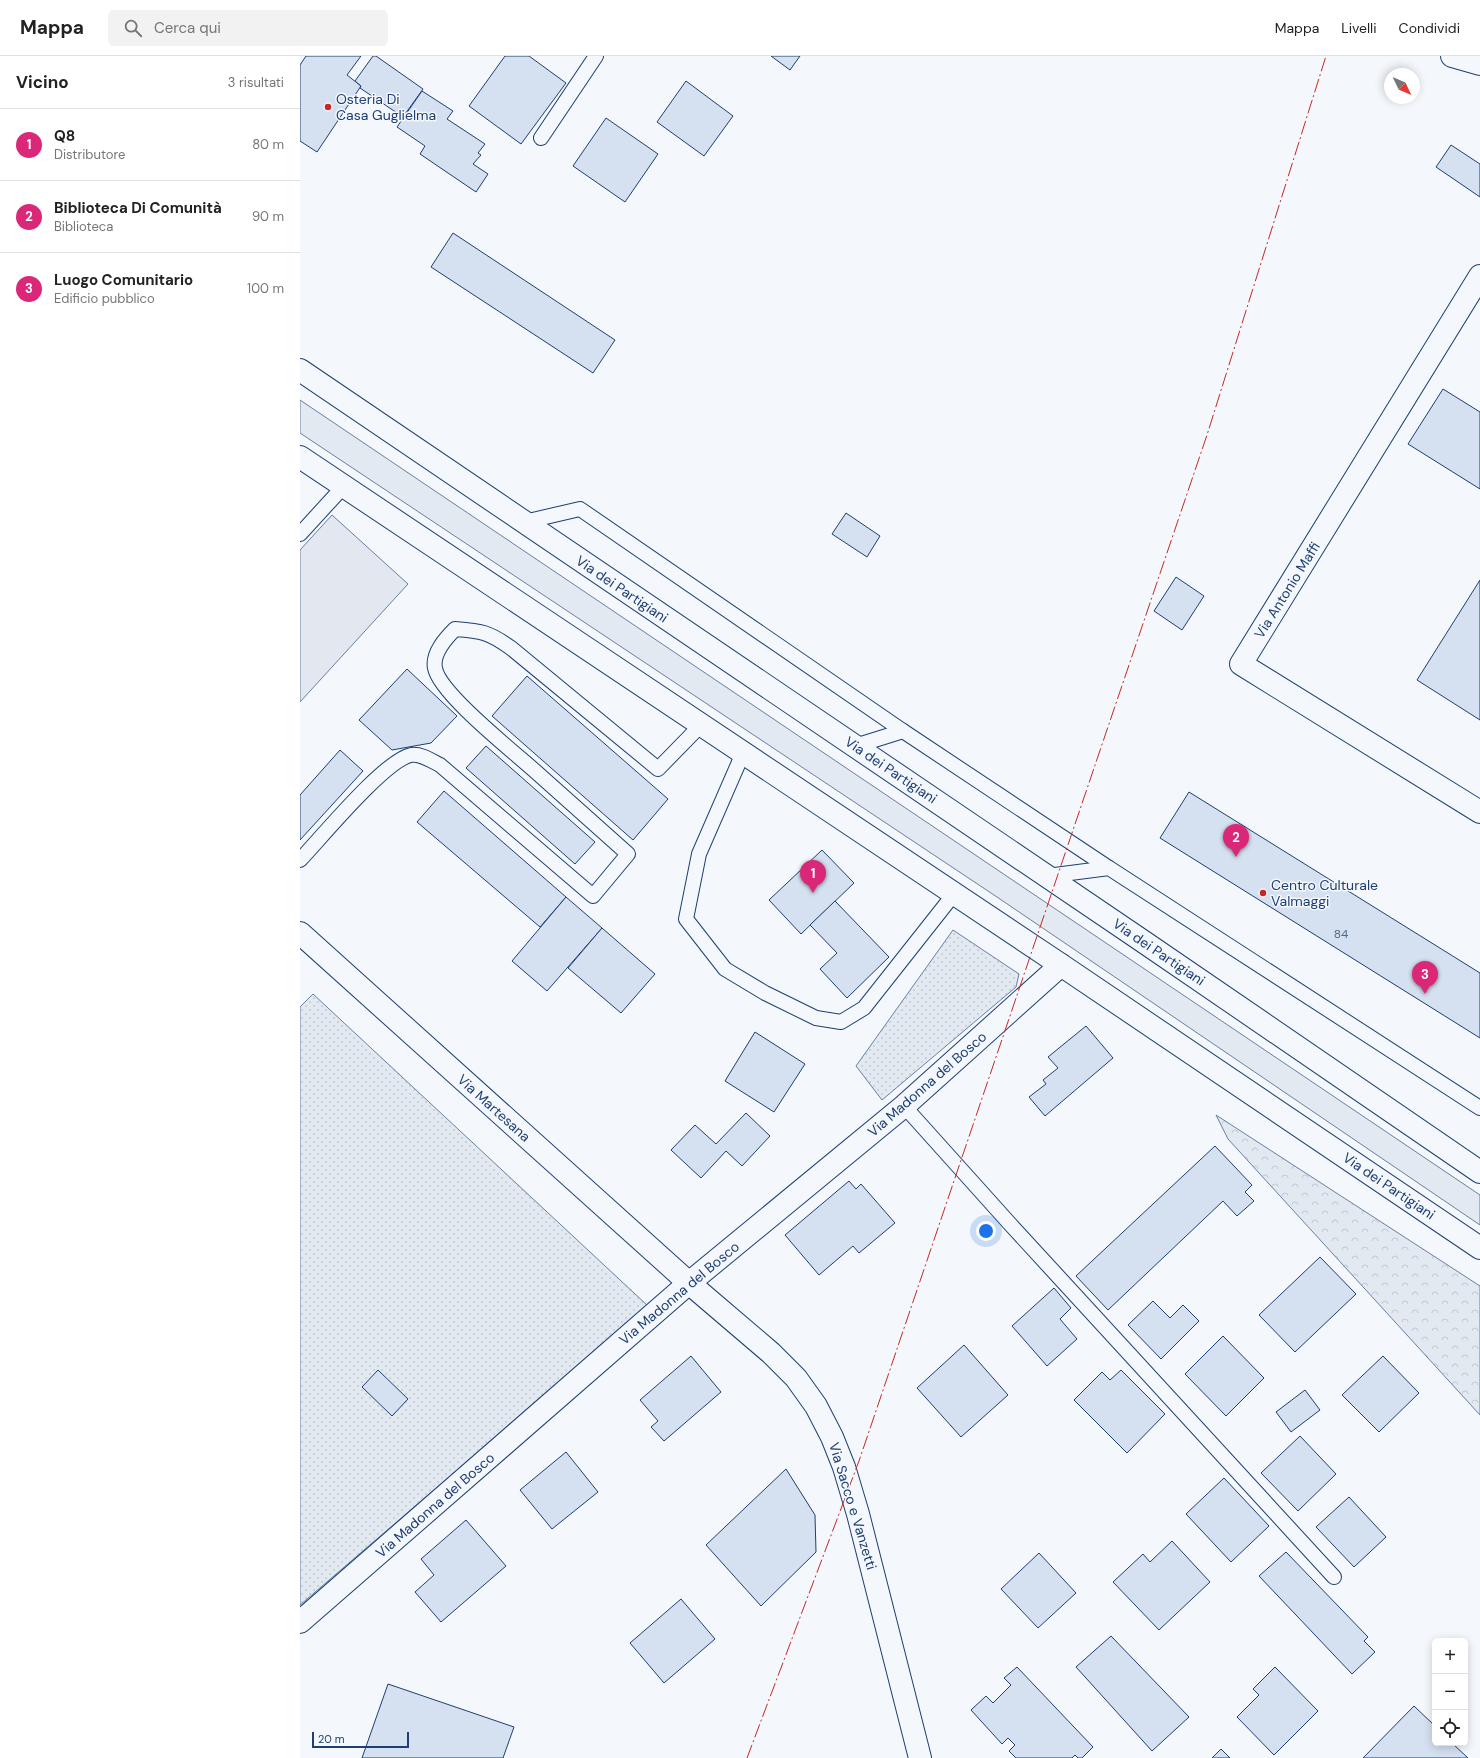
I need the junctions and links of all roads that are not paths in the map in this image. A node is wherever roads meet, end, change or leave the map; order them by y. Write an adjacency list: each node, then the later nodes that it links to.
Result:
1 (596, 56): 4 (lane)
2 (1452, 56): 3 (street)
3 (1480, 64)
4 (541, 138)
5 (1480, 276): 15 (street, Via Antonio Maffi)
6 (300, 370): 9 (street, Via dei Partigiani)
7 (300, 457): 8 (street, Via dei Partigiani)
8 (344, 486): 10 (lane); 11 (street, Via dei Partigiani)
9 (524, 522): 12 (lane); 13 (street, Via dei Partigiani)
10 (300, 534)
11 (701, 725): 14 (street, Via dei Partigiani); 16 (lane)
12 (903, 731): 13 (lane); 17 (lane)
13 (855, 746): 18 (street, Via dei Partigiani)
14 (743, 753): 19 (street, Via dei Partigiani); 19 (lane)
15 (1480, 812)
16 (300, 860)
17 (1109, 868): 18 (lane); 23 (lane)
18 (1047, 876): 24 (street, Via dei Partigiani)
19 (954, 894): 21 (street, Via dei Partigiani)
20 (300, 932): 26 (street, Via Martesana)
21 (1061, 965): 22 (street, Via Madonna del Bosco); 25 (street, Via dei Partigiani)
22 (904, 1106): 26 (street, Via Madonna del Bosco); 27 (lane)
23 (1480, 1108)
24 (1480, 1172)
25 (1480, 1248)
26 (689, 1283): 28 (street, Via Madonna del Bosco); 29 (street, Via Sacco e Vanzetti)
27 (1334, 1577)
28 (300, 1622)
29 (920, 1758)

